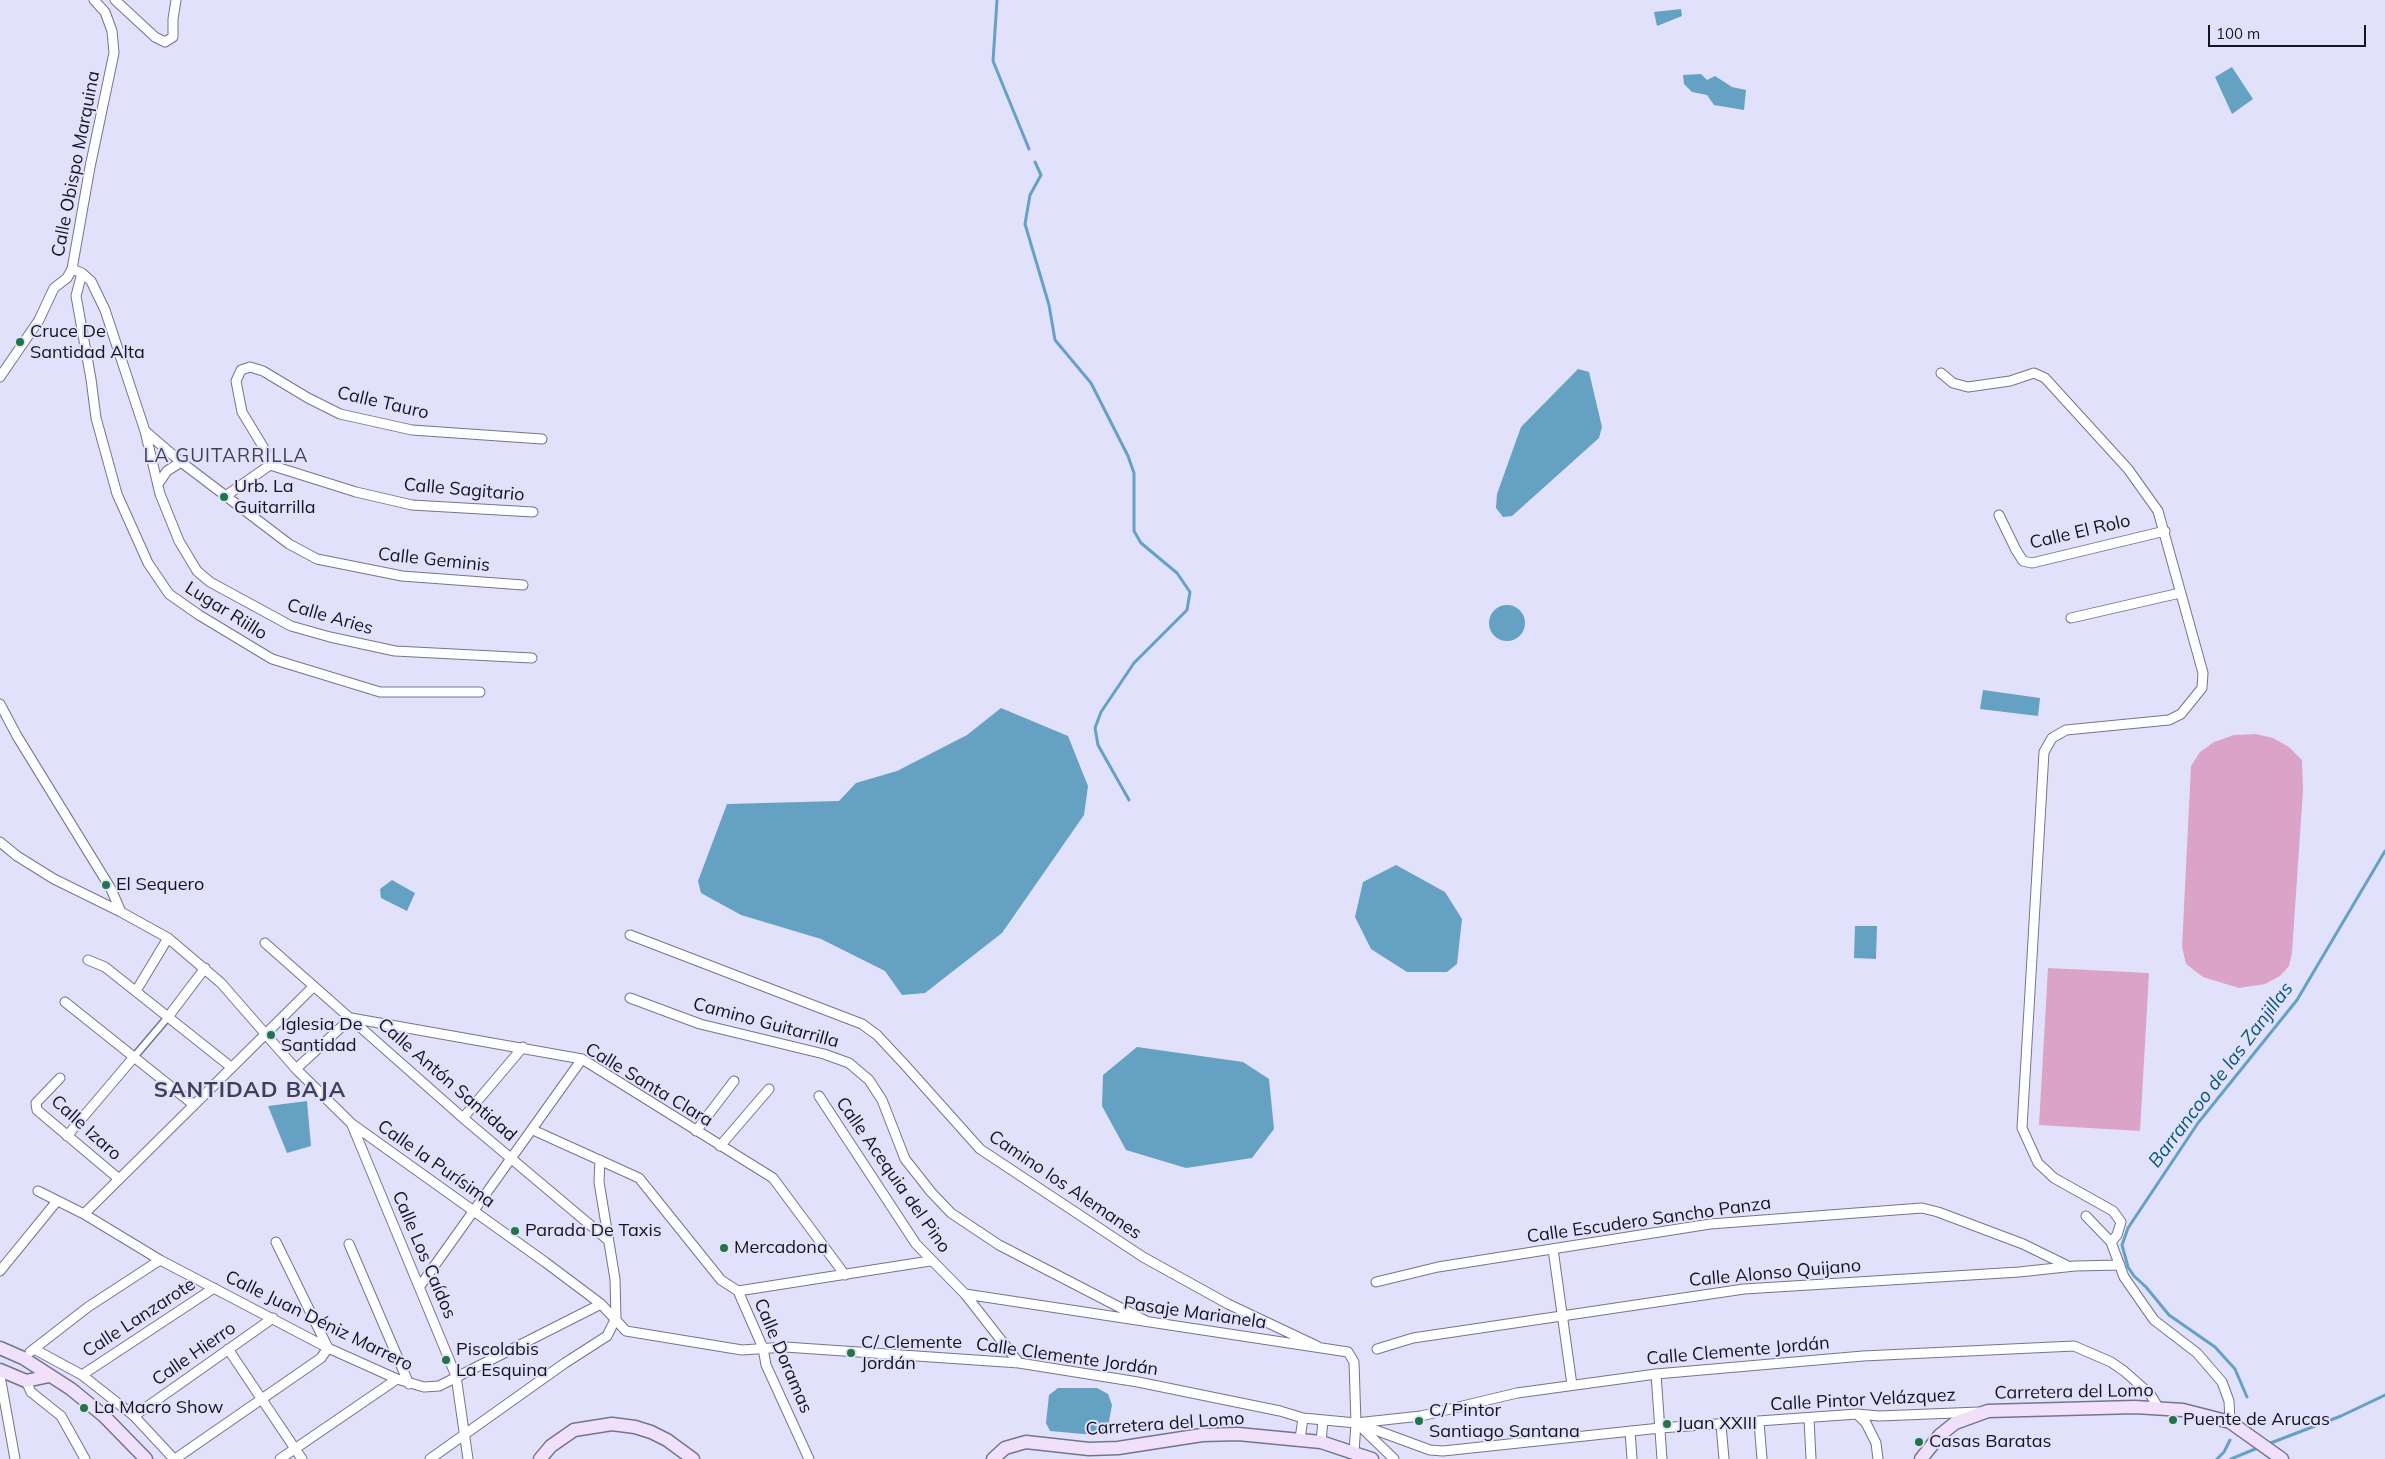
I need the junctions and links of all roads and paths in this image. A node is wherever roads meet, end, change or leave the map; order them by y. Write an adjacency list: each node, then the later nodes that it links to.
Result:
1 (94, 0): 4 (street, Calle Obispo Marquina)
2 (115, 0): 3 (street)
3 (176, 0)
4 (72, 269): 5 (street); 7 (street, Calle Obispo Marquina)
5 (82, 273): 8 (street, Calle Aries); 21 (street, Lugar Riillo)
6 (1941, 373): 16 (street)
7 (0, 377)
8 (145, 430): 10 (street, Calle Geminis); 12 (street, Calle Aries)
9 (542, 439): 11 (street, Calle Tauro)
10 (181, 462): 12 (street); 13 (street, Calle Geminis)
11 (270, 465): 13 (street); 14 (street, Calle Sagitario)
12 (158, 484): 20 (street, Calle Aries)
13 (227, 495): 17 (street, Calle Geminis)
14 (533, 512)
15 (1999, 516): 16 (street, Calle El Rolo)
16 (2164, 531): 18 (street)
17 (523, 585)
18 (2180, 593): 19 (street); 63 (street)
19 (2071, 618)
20 (532, 658)
21 (480, 692)
22 (0, 704): 24 (street)
23 (0, 842): 24 (street, Calle la Purísima)
24 (121, 912): 26 (street, Calle la Purísima)
25 (630, 935): 82 (street, Camino los Alemanes)
26 (168, 938): 29 (street, Calle la Purísima); 31 (street)
27 (265, 943): 30 (street, Calle Antón Santidad)
28 (88, 960): 31 (street)
29 (205, 968): 34 (street); 36 (street, Calle la Purísima)
30 (313, 987): 35 (street, Calle Antón Santidad); 36 (street)
31 (136, 991): 34 (street)
32 (630, 998): 81 (street, Camino Guitarrilla)
33 (65, 1002): 38 (street)
34 (168, 1016): 38 (street); 40 (street)
35 (351, 1018): 37 (street, Calle Santa Clara); 41 (street); 47 (street, Calle Antón Santidad)
36 (265, 1034): 40 (street); 41 (street, Calle la Purísima)
37 (523, 1047): 39 (street, Calle Santa Clara); 47 (street)
38 (134, 1057): 46 (street); 51 (street)
39 (582, 1059): 49 (street); 50 (street, Calle Santa Clara)
40 (231, 1067): 46 (street)
41 (296, 1069): 48 (street, Calle la Purísima)
42 (60, 1078): 51 (street, Calle Izaro)
43 (734, 1081): 50 (street)
44 (769, 1089): 52 (street)
45 (819, 1096): 67 (street, Calle Acequia del Pino)
46 (194, 1105): 55 (street)
47 (463, 1118): 53 (street, Calle Antón Santidad)
48 (352, 1124): 58 (street, Calle la Purísima); 73 (street, Calle Los Caídos)
49 (533, 1130): 53 (street); 54 (street, Calle Doramas)
50 (696, 1130): 52 (street, Calle Santa Clara)
51 (67, 1136): 55 (street, Calle Izaro)
52 (720, 1146): 71 (street, Calle Santa Clara)
53 (513, 1158): 58 (street); 61 (street, Calle Antón Santidad)
54 (600, 1160): 61 (street); 75 (street, Calle Doramas)
55 (119, 1179): 59 (street)
56 (38, 1191): 57 (street, Calle Juan Déniz Marrero)
57 (57, 1201): 59 (street, Calle Juan Déniz Marrero); 70 (street)
58 (475, 1211): 73 (street); 77 (street, Calle la Purísima)
59 (84, 1214): 66 (street, Calle Juan Déniz Marrero)
60 (2086, 1216): 63 (street)
61 (608, 1240): 80 (street)
62 (276, 1242): 84 (street)
63 (2111, 1242): 68 (street)
64 (349, 1244): 99 (street)
65 (1553, 1249): 69 (street, Calle Escudero Sancho Panza); 72 (street, Calle Escudero Sancho Panza); 78 (street)
66 (160, 1260): 74 (street, Calle Juan Déniz Marrero); 86 (street)
67 (930, 1260): 71 (street); 76 (street, Calle Acequia del Pino)
68 (2120, 1265): 69 (street, Calle Alonso Quijano); 110 (street)
69 (2068, 1267): 78 (street, Calle Alonso Quijano)
70 (0, 1271)
71 (845, 1275): 75 (street)
72 (1376, 1282)
73 (420, 1286): 96 (street, Calle Los Caídos)
74 (214, 1288): 79 (street, Calle Juan Déniz Marrero); 93 (street, Calle Lanzarote)
75 (738, 1292): 85 (street, Calle Doramas)
76 (965, 1294): 81 (street, Pasaje Marianela); 90 (street, Calle Acequia del Pino)
77 (601, 1304): 80 (street); 96 (street, Calle Juan Déniz Marrero)
78 (1563, 1317): 88 (street, Calle Alonso Quijano); 100 (street)
79 (273, 1318): 84 (street, Calle Juan Déniz Marrero); 87 (street, Calle Hierro)
80 (616, 1318): 85 (street); 115 (street)
81 (1146, 1321): 82 (street, Pasaje Marianela)
82 (1317, 1346): 111 (street, Pasaje Marianela)
83 (0, 1348): 89 (main road)
84 (328, 1348): 97 (street, Calle Juan Déniz Marrero); 101 (street)
85 (763, 1348): 90 (street, Calle Clemente Jordán); 130 (street, Calle Doramas)
86 (34, 1349): 89 (street); 93 (street)
87 (228, 1349): 101 (street); 105 (street, Calle Hierro)
88 (1377, 1349)
89 (23, 1358): 95 (main road)
90 (1019, 1363): 106 (street, Calle Clemente Jordán)
91 (0, 1370): 98 (main road)
92 (1656, 1374): 100 (street, Calle Clemente Jordán); 102 (street, Calle Clemente Jordán); 113 (street)
93 (82, 1375): 105 (street)
94 (0, 1376): 120 (street)
95 (49, 1376): 98 (main road); 122 (main road)
96 (456, 1376): 99 (street, Calle Juan Déniz Marrero); 115 (street, Calle Los Caídos)
97 (397, 1379): 99 (street, Calle Juan Déniz Marrero); 118 (street)
98 (26, 1380): 121 (street)
99 (409, 1384)
100 (1572, 1385): 111 (street, Calle Clemente Jordán)
101 (262, 1399): 118 (street); 123 (street)
102 (2158, 1407): 103 (main road, Carretera del Lomo); 110 (main road, Carretera del Lomo)
103 (1988, 1411): 104 (street, Calle Pintor Velázquez); 140 (main road, Carretera del Lomo)
104 (1857, 1414): 107 (street, Calle Pintor Velázquez); 139 (street)
105 (134, 1416): 123 (street)
106 (1303, 1418): 108 (street, Calle Clemente Jordán); 116 (street)
107 (1809, 1418): 109 (street, Calle Pintor Velázquez); 138 (street)
108 (1323, 1421): 111 (street, Calle Clemente Jordán); 117 (street)
109 (1759, 1422): 112 (street, Calle Pintor Velázquez); 137 (street)
110 (2230, 1422): 141 (main road, Carretera del Lomo)
111 (1356, 1423): 114 (street, Calle Pintor Velázquez); 119 (street, Pasaje Marianela); 133 (street)
112 (1721, 1425): 113 (street, Calle Pintor Velázquez); 136 (street)
113 (1660, 1428): 114 (street, Calle Pintor Velázquez); 135 (street)
114 (1630, 1431): 134 (street)
115 (465, 1435): 126 (street); 127 (street, Calle Los Caídos)
116 (1300, 1438): 117 (main road, Carretera del Lomo); 131 (main road, Carretera del Lomo)
117 (1322, 1442): 119 (main road, Carretera del Lomo)
118 (295, 1449): 124 (street); 125 (street)
119 (1354, 1452): 132 (main road, Carretera del Lomo)
120 (15, 1459)
121 (85, 1459)
122 (146, 1459)
123 (175, 1459)
124 (280, 1459)
125 (302, 1459)
126 (430, 1459)
127 (468, 1459)
128 (540, 1459): 129 (main road)
129 (693, 1459)
130 (809, 1459)
131 (993, 1459)
132 (1372, 1459)
133 (1394, 1459)
134 (1632, 1459)
135 (1662, 1459)
136 (1724, 1459)
137 (1762, 1459)
138 (1811, 1459)
139 (1878, 1459)
140 (1921, 1459)
141 (2282, 1459)

